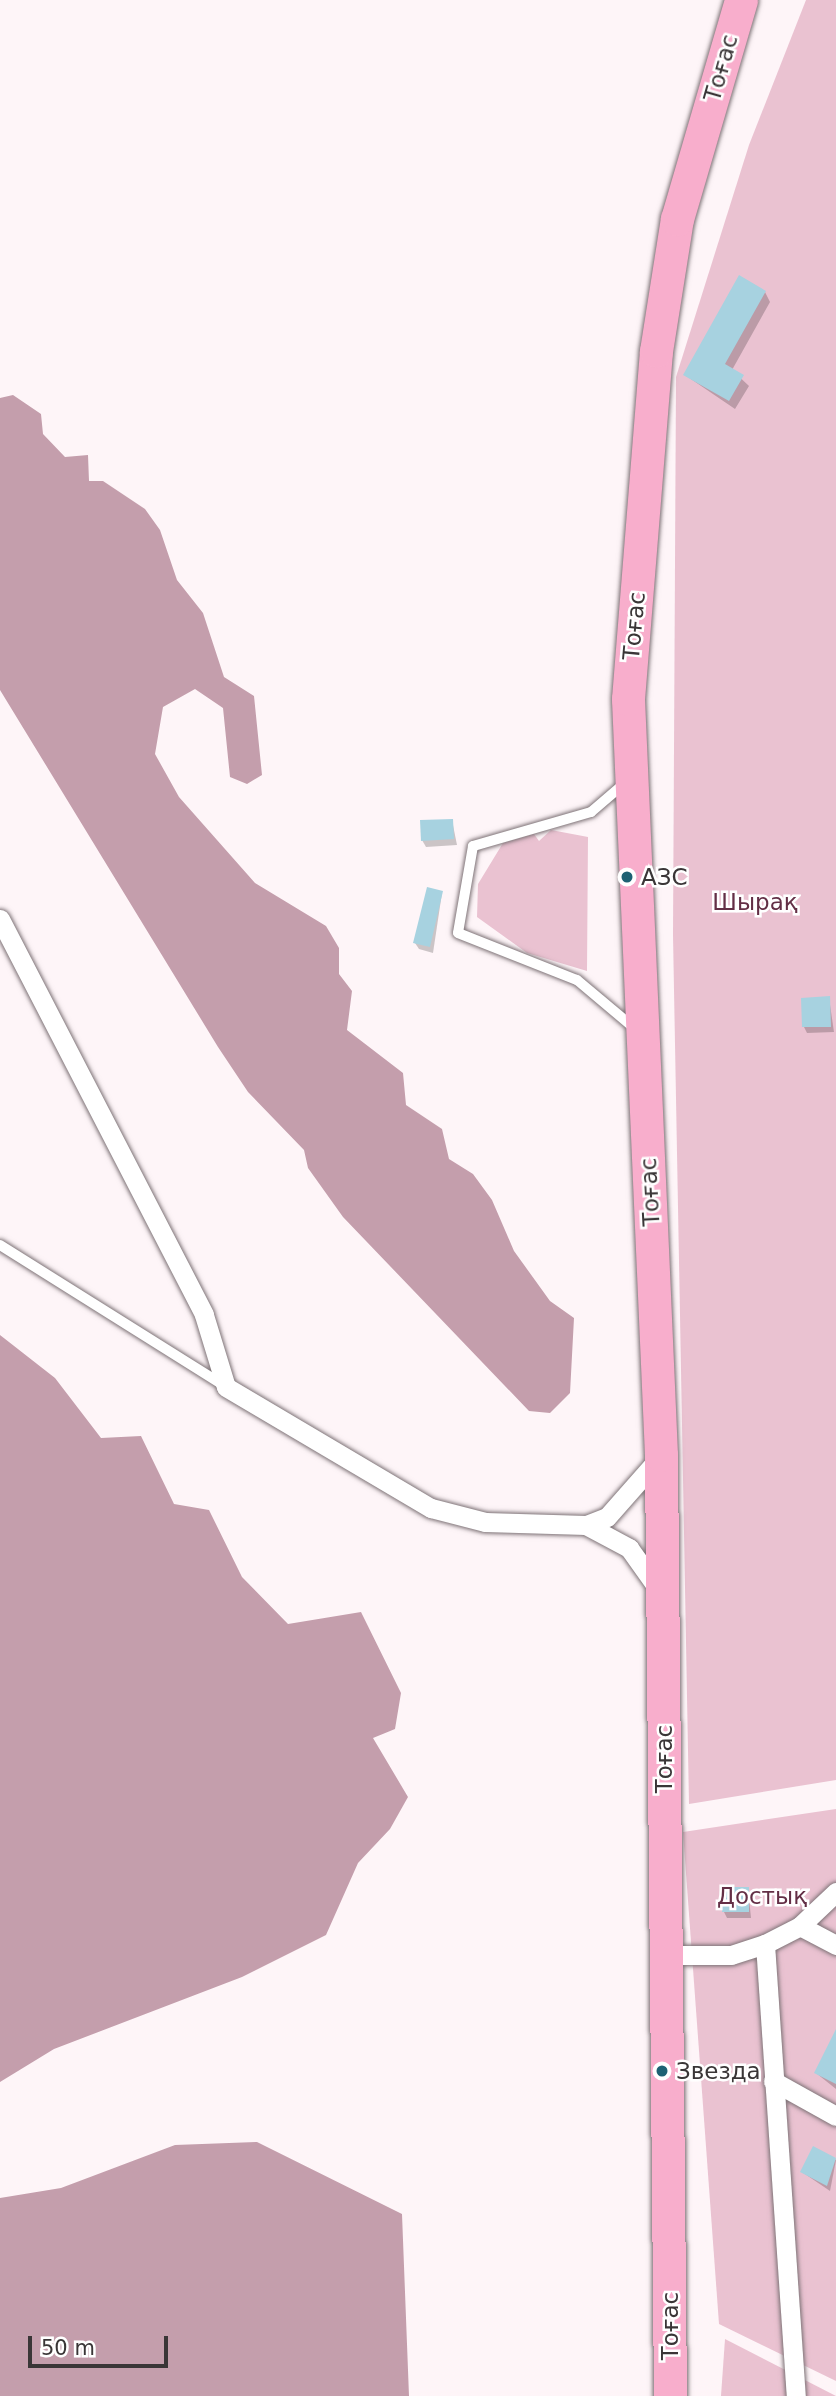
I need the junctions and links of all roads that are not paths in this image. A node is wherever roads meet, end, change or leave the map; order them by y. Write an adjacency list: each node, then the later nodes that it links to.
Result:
1 (741, 0): 2 (highway, Тоғас)
2 (631, 778): 4 (highway, Тоғас); 4 (lane)
3 (0, 919): 6 (street)
4 (643, 1036): 7 (highway, Тоғас)
5 (0, 1245): 6 (lane)
6 (226, 1387): 8 (street)
7 (661, 1455): 8 (street); 9 (highway, Тоғас)
8 (586, 1525): 9 (street)
9 (663, 1596): 14 (highway, Тоғас)
10 (836, 1892): 11 (street)
11 (800, 1926): 12 (street); 13 (street)
12 (765, 1944): 14 (street); 15 (street)
13 (836, 1945)
14 (667, 1955): 17 (highway, Тоғас)
15 (774, 2081): 16 (street); 18 (street)
16 (836, 2116)
17 (670, 2396)
18 (796, 2396)

